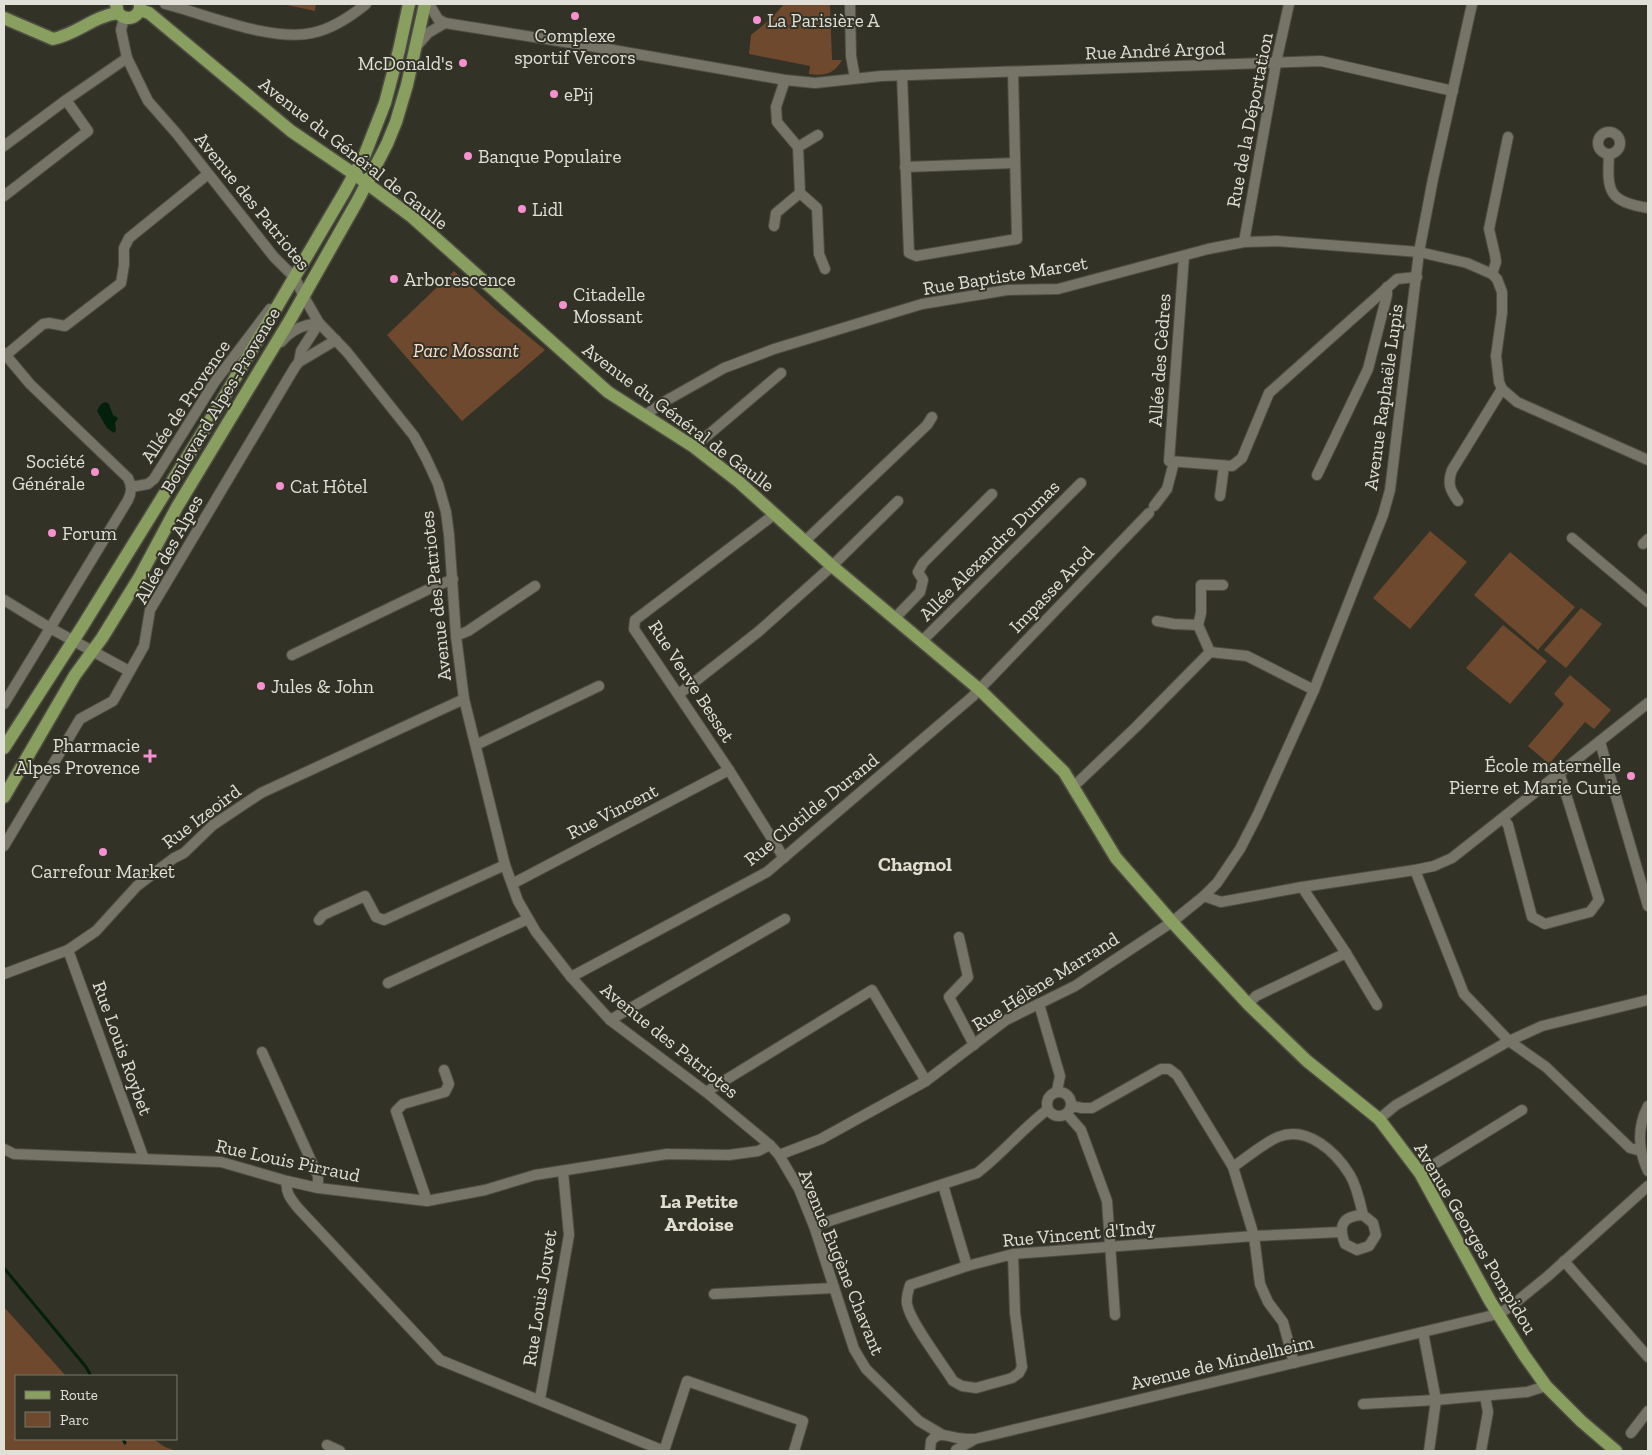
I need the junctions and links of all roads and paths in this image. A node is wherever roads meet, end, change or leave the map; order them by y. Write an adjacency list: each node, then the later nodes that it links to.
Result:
1 (165, 4): 2 (street)
2 (366, 4)
3 (425, 4): 13 (main road, Boulevard Alpes-Provence)
4 (429, 4): 12 (street)
5 (850, 4): 18 (street)
6 (1290, 4): 15 (street, Rue de la Déportation)
7 (1472, 4): 20 (street, Avenue Raphaële Lupis)
8 (408, 5): 30 (main road, Boulevard Alpes-Provence)
9 (140, 7): 10 (main road); 30 (main road, Avenue du Général de Gaulle)
10 (119, 12): 11 (main road); 14 (street, Avenue des Patriotes)
11 (4, 18)
12 (445, 24): 13 (street); 19 (street, Rue André Argod)
13 (415, 48): 31 (main road, Boulevard Alpes-Provence)
14 (127, 58): 21 (street); 29 (street, Avenue des Patriotes)
15 (1276, 63): 16 (street, Rue André Argod); 20 (street, Rue André Argod); 36 (street, Rue de la Déportation)
16 (1013, 72): 17 (street, Rue André Argod); 27 (street)
17 (902, 75): 18 (street, Rue André Argod); 28 (street)
18 (855, 78): 19 (street, Rue André Argod)
19 (785, 80): 25 (street)
20 (1453, 91): 37 (street, Avenue Raphaële Lupis)
21 (66, 100): 24 (street); 32 (street)
22 (818, 134): 25 (street)
23 (1508, 137): 40 (street)
24 (4, 146)
25 (798, 147): 33 (street)
26 (1609, 154): 34 (street)
27 (1016, 163): 28 (street); 28 (street)
28 (905, 167)
29 (208, 174): 42 (street, Avenue des Patriotes); 48 (street)
30 (354, 174): 31 (main road, Avenue du Général de Gaulle); 42 (main road, Boulevard Alpes-Provence)
31 (366, 183): 45 (main road, Boulevard Alpes-Provence); 53 (main road, Avenue du Général de Gaulle)
32 (6, 191)
33 (800, 193): 35 (street); 39 (street)
34 (1648, 208)
35 (774, 226)
36 (1244, 242): 37 (street, Rue Baptiste Marcet); 38 (street, Rue Baptiste Marcet)
37 (1419, 252): 40 (street, Rue Baptiste Marcet); 41 (street, Avenue Raphaële Lupis)
38 (1184, 256): 53 (street, Rue Baptiste Marcet); 57 (street, Allée des Cèdres)
39 (825, 269)
40 (1492, 274): 52 (street)
41 (1417, 277): 43 (street); 89 (street, Avenue Raphaële Lupis)
42 (295, 278): 44 (main road, Boulevard Alpes-Provence); 45 (street, Avenue des Patriotes)
43 (1387, 287): 58 (street); 59 (street)
44 (287, 291): 61 (street, Allée de Provence); 81 (main road, Boulevard Alpes-Provence)
45 (304, 297): 46 (street, Avenue des Patriotes); 49 (main road, Boulevard Alpes-Provence)
46 (319, 323): 47 (street, Avenue des Patriotes); 49 (street); 50 (street, Allée des Alpes)
47 (336, 340): 50 (street, Allée des Alpes); 71 (street, Avenue des Patriotes)
48 (5, 354): 61 (street)
49 (265, 362): 83 (main road, Boulevard Alpes-Provence)
50 (300, 362): 86 (street, Allée des Alpes)
51 (781, 373): 55 (street)
52 (1502, 389): 56 (street); 65 (street)
53 (644, 416): 55 (main road, Avenue du Général de Gaulle)
54 (932, 417): 69 (street)
55 (694, 447): 67 (main road, Avenue du Général de Gaulle)
56 (1648, 460)
57 (1174, 462): 58 (street); 66 (street, Allée des Cèdres)
58 (1224, 466): 63 (street)
59 (1317, 475)
60 (1081, 483): 82 (street, Allée Alexandre Dumas)
61 (131, 487): 79 (street)
62 (992, 494): 76 (street)
63 (1220, 496)
64 (898, 501): 70 (street)
65 (1458, 501)
66 (1151, 510): 88 (street, Impasse Arod)
67 (775, 514): 69 (main road, Avenue du Général de Gaulle); 90 (street, Rue Veuve Besset)
68 (1572, 538): 74 (street)
69 (805, 541): 70 (main road, Avenue du Général de Gaulle)
70 (832, 566): 76 (main road, Avenue du Général de Gaulle); 90 (street)
71 (453, 579): 80 (street, Avenue des Patriotes); 85 (street)
72 (1223, 585): 78 (street)
73 (535, 586): 80 (street)
74 (1648, 602)
75 (6, 605): 79 (street)
76 (895, 618): 82 (main road, Avenue du Général de Gaulle)
77 (1157, 621): 78 (street)
78 (1198, 625): 84 (street)
79 (50, 628): 81 (street); 93 (street)
80 (456, 636): 91 (street, Avenue des Patriotes)
81 (73, 640): 83 (street); 96 (main road, Boulevard Alpes-Provence)
82 (922, 641): 88 (main road, Avenue du Général de Gaulle)
83 (92, 651): 86 (street); 100 (main road, Boulevard Alpes-Provence)
84 (1210, 652): 89 (street); 99 (street)
85 (292, 656)
86 (129, 671): 102 (street, Allée des Alpes)
87 (599, 686): 95 (street)
88 (980, 690): 99 (main road, Avenue du Général de Gaulle); 103 (street, Rue Clotilde Durand)
89 (1314, 690): 108 (street, Avenue Raphaële Lupis)
90 (678, 694): 97 (street, Rue Veuve Besset)
91 (464, 699): 95 (street, Avenue des Patriotes); 115 (street, Rue Izeoird)
92 (1648, 703): 94 (street)
93 (4, 704)
94 (1600, 742): 98 (street); 109 (street)
95 (476, 745): 104 (street, Avenue des Patriotes)
96 (4, 748)
97 (729, 770): 103 (street, Rue Veuve Besset); 106 (street, Rue Vincent)
98 (1558, 772): 101 (street); 101 (street)
99 (1073, 787): 113 (main road, Avenue du Général de Gaulle)
100 (4, 797)
101 (1503, 818): 105 (street)
102 (4, 846)
103 (784, 858): 118 (street, Rue Clotilde Durand)
104 (505, 865): 106 (street, Avenue des Patriotes); 112 (street)
105 (1416, 870): 107 (street); 125 (street)
106 (512, 884): 110 (street, Avenue des Patriotes)
107 (1302, 887): 108 (street); 116 (street)
108 (1204, 896): 113 (street, Avenue Raphaële Lupis)
109 (1648, 906)
110 (528, 919): 118 (street, Avenue des Patriotes); 119 (street)
111 (785, 919): 124 (street)
112 (319, 920)
113 (1172, 922): 121 (street, Rue Hélène Marrand); 122 (main road, Avenue Georges Pompidou)
114 (959, 937): 126 (street)
115 (68, 950): 117 (street, Rue Izeoird); 141 (street, Rue Louis Roybet)
116 (1346, 953): 122 (street); 123 (street)
117 (4, 974)
118 (571, 977): 124 (street, Avenue des Patriotes)
119 (388, 982)
120 (1648, 1000): 125 (street)
121 (1039, 1004): 126 (street, Rue Hélène Marrand); 130 (street)
122 (1248, 1004): 136 (main road, Avenue Georges Pompidou)
123 (1377, 1005)
124 (610, 1020): 131 (street, Avenue des Patriotes)
125 (1510, 1041): 136 (street); 139 (street)
126 (974, 1045): 129 (street, Rue Hélène Marrand)
127 (262, 1052): 149 (street)
128 (444, 1070): 150 (street)
129 (926, 1081): 131 (street); 140 (street, Rue Hélène Marrand)
130 (1057, 1091): 133 (street); 134 (street)
131 (706, 1092): 137 (street, Avenue des Patriotes)
132 (1648, 1106): 139 (street)
133 (1047, 1110): 134 (street); 147 (street)
134 (1069, 1110): 142 (street); 155 (street)
135 (1522, 1110): 145 (street)
136 (1379, 1119): 145 (main road, Avenue Georges Pompidou)
137 (770, 1145): 140 (street, Avenue des Patriotes); 144 (street, Rue Louis Pirraud)
138 (4, 1149): 141 (street, Rue Louis Pirraud)
139 (1640, 1151): 143 (street)
140 (779, 1155): 152 (street, Avenue Eugène Chavant)
141 (144, 1158): 146 (street, Rue Louis Pirraud)
142 (1233, 1167): 151 (street); 154 (street)
143 (1648, 1171)
144 (563, 1172): 150 (street, Rue Louis Pirraud); 168 (street, Rue Louis Jouvet)
145 (1420, 1173): 161 (main road, Avenue Georges Pompidou)
146 (287, 1181): 149 (street, Rue Louis Pirraud); 168 (street)
147 (943, 1185): 152 (street); 158 (street)
148 (1648, 1186): 157 (street)
149 (318, 1188): 150 (street, Rue Louis Pirraud)
150 (427, 1201)
151 (1363, 1215): 153 (street); 153 (street)
152 (814, 1226): 159 (street, Avenue Eugène Chavant)
153 (1341, 1232): 154 (street, Rue Vincent d'Indy)
154 (1254, 1236): 155 (street, Rue Vincent d'Indy); 165 (street)
155 (1110, 1247): 156 (street, Rue Vincent d'Indy); 162 (street)
156 (1012, 1254): 158 (street, Rue Vincent d'Indy); 158 (street, Rue Vincent d'Indy)
157 (1564, 1262): 161 (street); 164 (street)
158 (966, 1266)
159 (834, 1288): 160 (street); 172 (street, Avenue Eugène Chavant)
160 (714, 1294)
161 (1498, 1314): 163 (street, Avenue de Mindelheim); 166 (main road, Avenue Georges Pompidou)
162 (1116, 1315)
163 (1423, 1332): 165 (street, Avenue de Mindelheim); 169 (street)
164 (1648, 1357)
165 (1294, 1363): 175 (street, Avenue de Mindelheim)
166 (1546, 1386): 167 (street); 185 (main road, Avenue Georges Pompidou)
167 (1485, 1396): 169 (street); 184 (street)
168 (540, 1399): 177 (street)
169 (1436, 1400): 170 (street); 183 (street)
170 (1363, 1404)
171 (1648, 1411): 173 (street)
172 (919, 1421): 174 (street, Avenue Eugène Chavant); 178 (street, Avenue Eugène Chavant)
173 (1631, 1433)
174 (947, 1436): 175 (street); 178 (street); 179 (street)
175 (975, 1439): 179 (street, Avenue de Mindelheim)
176 (327, 1444): 180 (street)
177 (649, 1448): 181 (street)
178 (929, 1449)
179 (956, 1450)
180 (340, 1451)
181 (664, 1451): 182 (street)
182 (794, 1451)
183 (1428, 1451)
184 (1481, 1451)
185 (1616, 1451)

